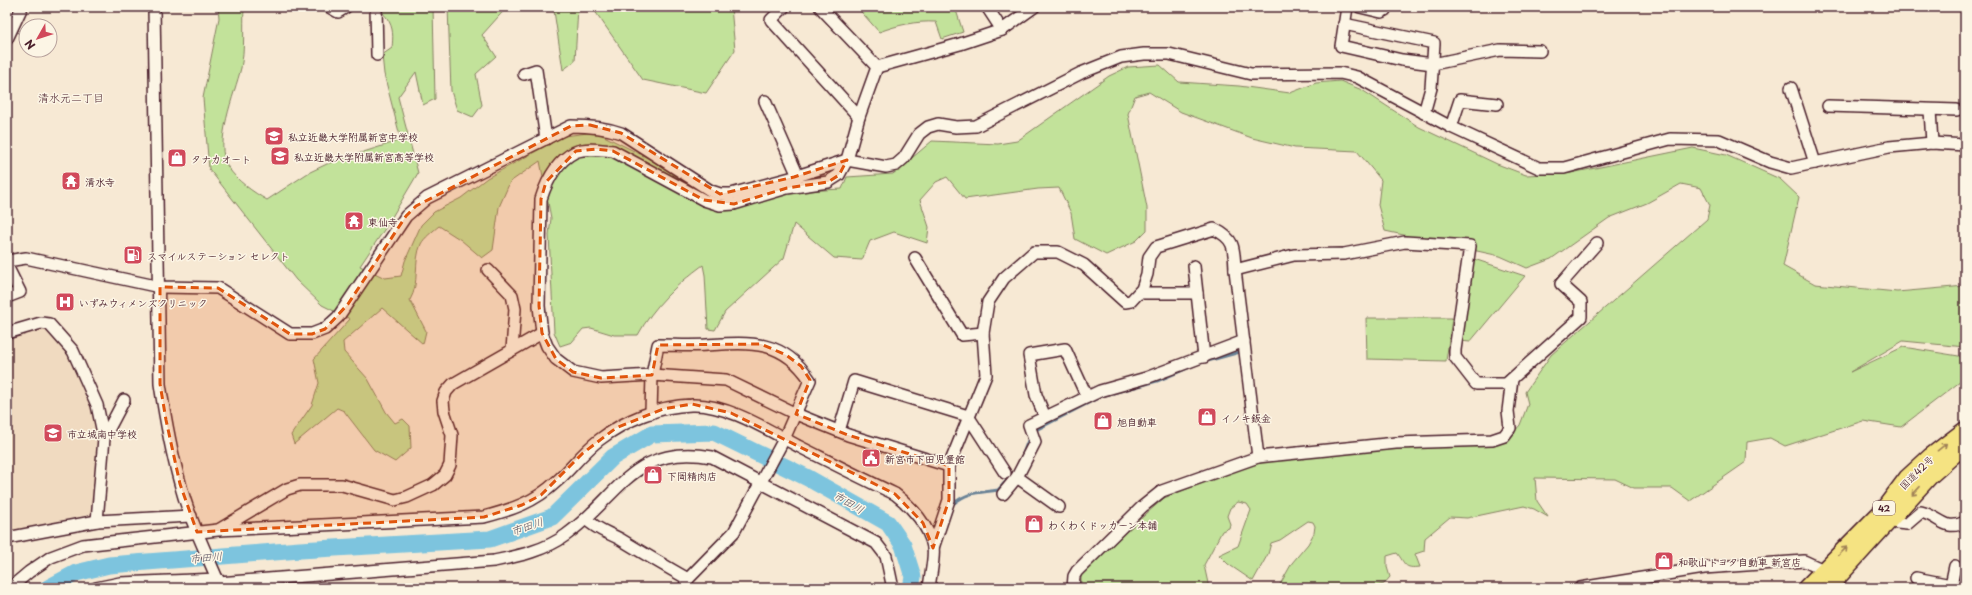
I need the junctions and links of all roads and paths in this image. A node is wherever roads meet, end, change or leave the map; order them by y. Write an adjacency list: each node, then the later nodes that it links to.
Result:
1 (22, 7): 15 (street)
2 (154, 7): 43 (street)
3 (329, 7): 4 (street)
4 (346, 7)
5 (376, 7): 17 (street)
6 (784, 7): 28 (street)
7 (820, 7): 19 (street)
8 (987, 7): 14 (street)
9 (1034, 7): 14 (street)
10 (1347, 7): 13 (street)
11 (1360, 7): 12 (street)
12 (1385, 10)
13 (1344, 24): 18 (street); 18 (street)
14 (1002, 30): 19 (street)
15 (7, 39)
16 (1540, 51): 18 (street)
17 (377, 55)
18 (1433, 64): 27 (street)
19 (877, 67): 28 (street)
20 (524, 74): 30 (street)
21 (1791, 88): 34 (street)
22 (765, 101): 35 (street)
23 (1498, 104): 29 (street)
24 (1828, 106): 25 (street)
25 (1930, 110): 26 (street); 31 (street)
26 (1957, 110)
27 (1424, 113): 29 (street); 33 (street)
28 (859, 117): 33 (street)
29 (1451, 128): 34 (street)
30 (546, 139): 35 (street); 43 (street)
31 (1932, 143): 32 (street); 34 (street)
32 (1965, 145)
33 (846, 160): 35 (street); 49 (street)
34 (1815, 163)
35 (798, 176)
36 (1597, 244): 54 (street)
37 (915, 258): 48 (street)
38 (7, 261): 43 (street)
39 (7, 266): 46 (street)
40 (1194, 266): 45 (street)
41 (488, 270): 51 (street)
42 (1236, 270): 44 (street); 50 (street); 54 (street)
43 (160, 287): 74 (street)
44 (1139, 293): 45 (street); 48 (street)
45 (1197, 293): 52 (street)
46 (7, 297)
47 (7, 333): 63 (street)
48 (983, 333): 59 (street)
49 (542, 334): 51 (street); 53 (street)
50 (1244, 341): 52 (street); 66 (street)
51 (512, 350): 78 (street)
52 (1204, 357): 55 (street)
53 (652, 375): 57 (street); 58 (street); 58 (street)
54 (1512, 379): 66 (street)
55 (1088, 397): 60 (street); 60 (street)
56 (124, 400): 63 (street)
57 (651, 413): 64 (street); 78 (street)
58 (796, 414): 62 (street); 64 (street)
59 (968, 416): 62 (street); 67 (street); 68 (street)
60 (1045, 417): 69 (street)
61 (1965, 430): 73 (highway, 国道42号 / 42, one-way to 61)
62 (839, 431): 67 (street)
63 (104, 438): 76 (street)
64 (784, 439): 70 (street); 81 (street)
65 (1965, 445): 73 (highway, 国道42号 / 42, one-way to 73)
66 (1258, 457): 94 (street)
67 (949, 466): 81 (street)
68 (1005, 473)
69 (1017, 477): 71 (street); 72 (street)
70 (761, 483): 75 (street); 86 (street); 92 (street)
71 (1003, 494)
72 (1059, 507)
73 (1887, 514): 77 (street); 83 (highway, 国道42号 / 42, one-way to 73); 87 (highway, 国道42号 / 42)
74 (192, 516): 76 (street); 79 (street)
75 (586, 519): 85 (street); 86 (street)
76 (98, 521): 80 (street)
77 (1965, 522)
78 (218, 530): 79 (street)
79 (197, 532): 85 (street); 90 (street)
80 (7, 538)
81 (933, 548): 93 (street)
82 (1955, 566): 88 (street)
83 (1825, 570): 87 (street); 95 (street); 96 (highway, 国道42号 / 42)
84 (1916, 578): 88 (street)
85 (219, 583): 91 (street)
86 (686, 583)
87 (1834, 583)
88 (1951, 587): 89 (street)
89 (1965, 587)
90 (10, 588)
91 (96, 588)
92 (891, 588)
93 (929, 588)
94 (1073, 588)
95 (1580, 588)
96 (1806, 588)

